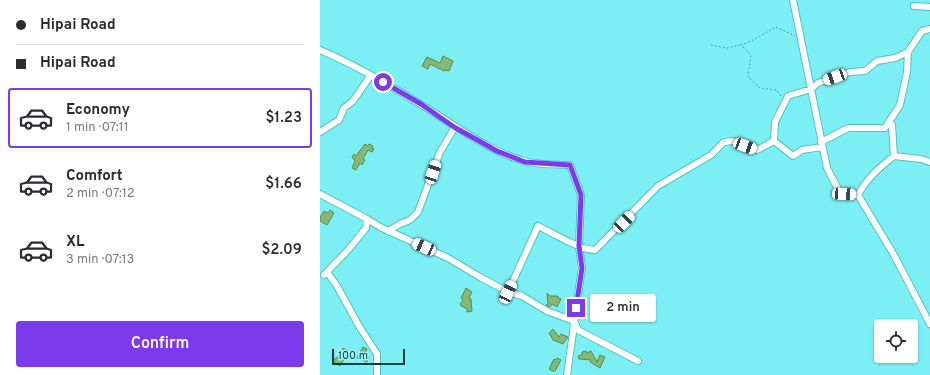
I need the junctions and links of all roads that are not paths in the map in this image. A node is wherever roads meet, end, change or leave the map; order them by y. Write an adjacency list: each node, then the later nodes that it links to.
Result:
1 (793, 0): 8 (street)
2 (914, 6): 3 (street)
3 (930, 7)
4 (930, 28): 6 (street)
5 (320, 50): 7 (street)
6 (908, 52): 8 (street); 9 (street)
7 (371, 75): 10 (street); 11 (street)
8 (811, 89): 12 (street); 13 (street)
9 (887, 125): 13 (street); 14 (street)
10 (454, 127): 19 (street); 20 (street)
11 (320, 132)
12 (774, 141): 13 (street); 20 (street)
13 (822, 144): 17 (street)
14 (894, 156): 15 (street); 17 (street)
15 (930, 162)
16 (320, 194): 18 (street)
17 (858, 195): 24 (street)
18 (367, 219): 19 (street); 21 (street)
19 (388, 231): 22 (street)
20 (579, 246): 22 (street); 23 (street)
21 (323, 274): 26 (street)
22 (508, 292): 23 (street)
23 (574, 321): 25 (street); 27 (street)
24 (930, 324)
25 (638, 361)
26 (377, 375)
27 (567, 375)

